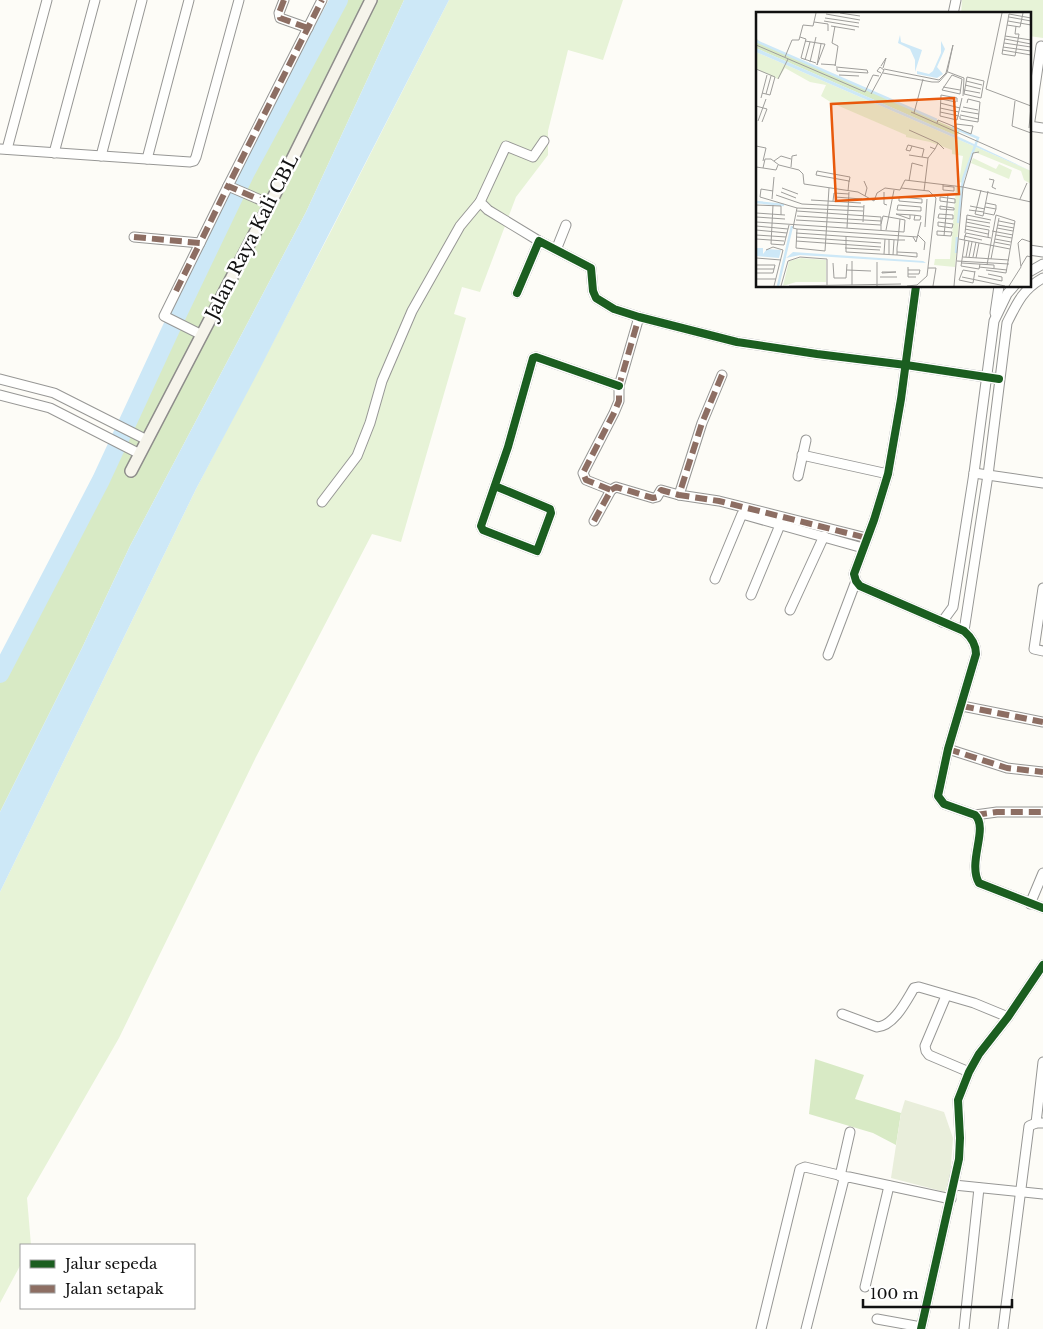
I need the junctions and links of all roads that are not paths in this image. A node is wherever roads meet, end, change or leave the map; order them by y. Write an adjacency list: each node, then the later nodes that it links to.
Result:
1 (46, 0): 15 (street)
2 (95, 0): 16 (street)
3 (142, 0): 17 (street)
4 (189, 0): 18 (street)
5 (239, 0): 18 (street)
6 (284, 0): 9 (street)
7 (371, 0): 21 (main road, Jalan Raya Kali CBL)
8 (319, 1): 9 (street)
9 (308, 28): 19 (street)
10 (1041, 46): 11 (street)
11 (1030, 119)
12 (1030, 126): 13 (street)
13 (1043, 128)
14 (544, 141): 20 (street)
15 (3, 149): 16 (street)
16 (54, 153): 17 (street)
17 (101, 156): 18 (street)
18 (147, 159)
19 (230, 187): 21 (street); 25 (street)
20 (480, 202): 24 (street); 61 (street)
21 (270, 204): 40 (main road, Jalan Raya Kali CBL)
22 (566, 224): 26 (street)
23 (134, 237): 25 (street)
24 (539, 240): 26 (street); 37 (street)
25 (200, 243): 40 (street)
26 (556, 250): 38 (street)
27 (1030, 250): 28 (street)
28 (1043, 252)
29 (1043, 264): 30 (street)
30 (1030, 271)
31 (1043, 278): 32 (street)
32 (1030, 286)
33 (916, 288): 41 (street)
34 (999, 288): 39 (street)
35 (1012, 288): 39 (street)
36 (1028, 288): 45 (street)
37 (517, 294)
38 (639, 317): 41 (street); 46 (street)
39 (994, 321): 43 (street)
40 (202, 335): 48 (main road, Jalan Raya Kali CBL)
41 (906, 365): 43 (street); 53 (street)
42 (722, 375): 60 (street)
43 (986, 377): 45 (street); 54 (street)
44 (0, 379): 48 (street)
45 (999, 379): 55 (street)
46 (619, 386): 58 (street); 59 (street)
47 (0, 395): 50 (street)
48 (147, 440): 50 (main road, Jalan Raya Kali CBL)
49 (806, 440): 51 (street)
50 (140, 454): 52 (main road, Jalan Raya Kali CBL)
51 (802, 455): 53 (street); 56 (street)
52 (131, 472)
53 (888, 474): 65 (street)
54 (974, 474): 55 (street); 72 (street)
55 (988, 475): 57 (street); 73 (street)
56 (798, 476)
57 (1043, 483)
58 (495, 486): 58 (street)
59 (611, 490): 60 (street); 62 (street)
60 (679, 496): 65 (street)
61 (322, 502)
62 (594, 521)
63 (780, 525): 64 (street); 67 (street); 70 (street)
64 (824, 536): 66 (street); 71 (street)
65 (867, 538): 66 (street)
66 (863, 548): 68 (street)
67 (715, 579)
68 (856, 582): 72 (street); 75 (street)
69 (1043, 588): 74 (street)
70 (751, 595)
71 (790, 610)
72 (942, 622): 73 (street)
73 (964, 631): 76 (street)
74 (1043, 651)
75 (828, 655)
76 (962, 706): 77 (street); 78 (street)
77 (1043, 722)
78 (948, 749): 79 (street); 81 (street)
79 (1043, 772)
80 (1043, 812): 81 (street)
81 (975, 815): 83 (street)
82 (1043, 873): 83 (street)
83 (1030, 904): 84 (street)
84 (1043, 908)
85 (1043, 965): 88 (street)
86 (946, 996): 87 (street); 88 (street); 90 (street)
87 (842, 1014)
88 (1008, 1017): 90 (street)
89 (1043, 1062): 91 (street)
90 (969, 1072): 94 (street)
91 (1040, 1123): 97 (street)
92 (850, 1132): 93 (street)
93 (843, 1177): 95 (street); 103 (street); 104 (street)
94 (954, 1185): 96 (street); 99 (street)
95 (889, 1186): 99 (street); 100 (street)
96 (979, 1188): 97 (street); 105 (street)
97 (1021, 1191): 98 (street); 106 (street)
98 (1043, 1194)
99 (951, 1200): 102 (street)
100 (865, 1287)
101 (877, 1319): 102 (street)
102 (921, 1328)
103 (760, 1329)
104 (806, 1329)
105 (964, 1329)
106 (1003, 1329)

